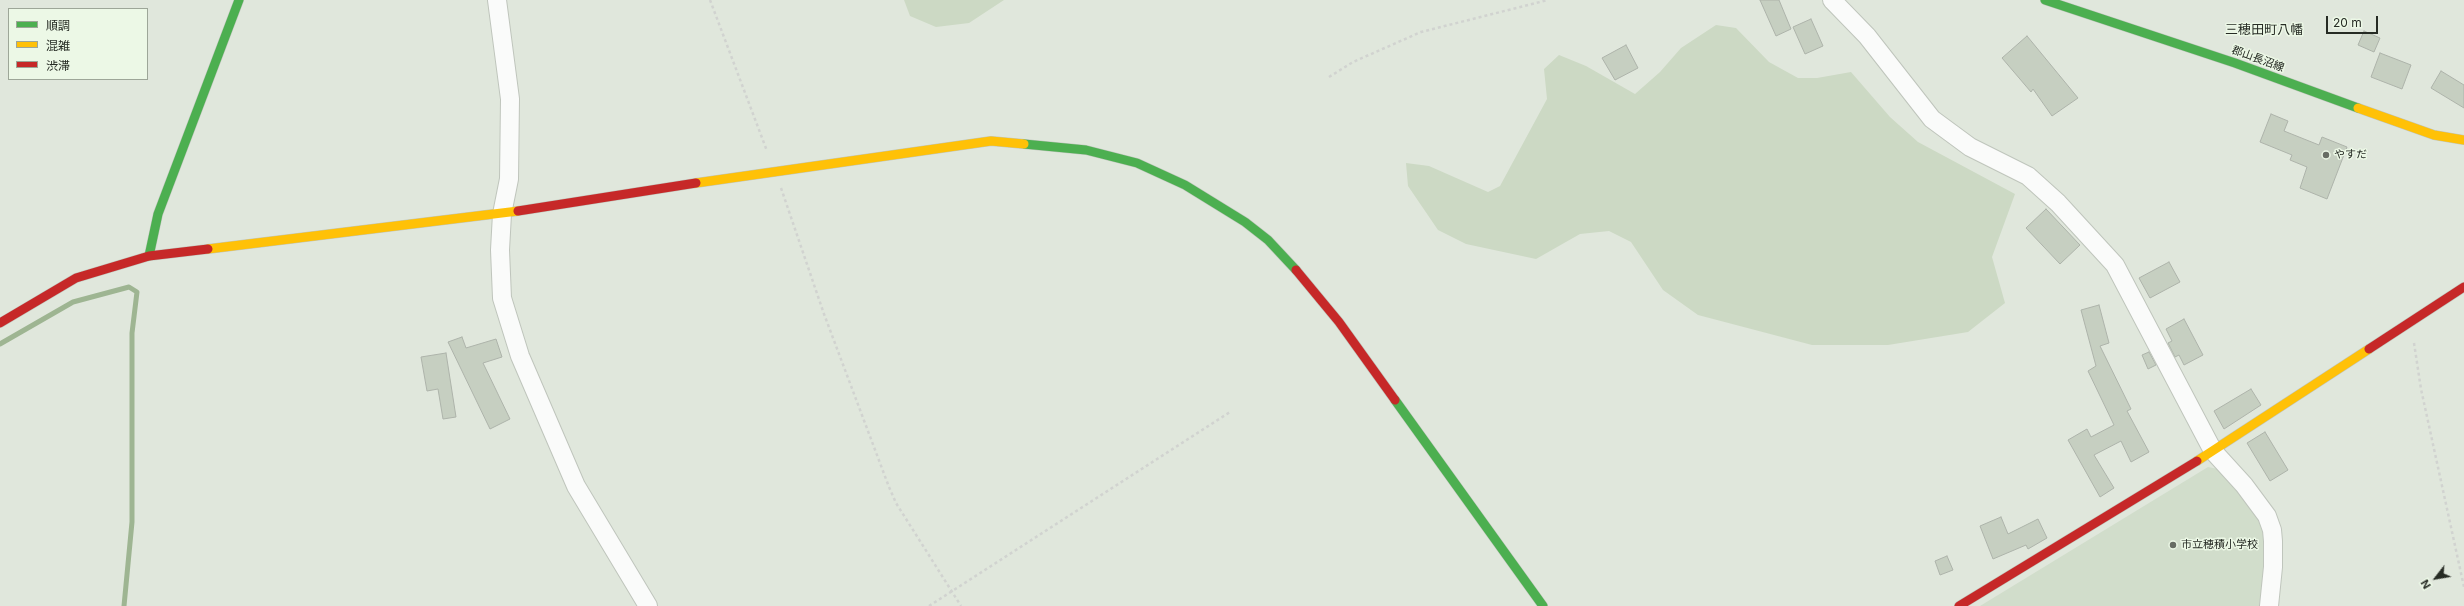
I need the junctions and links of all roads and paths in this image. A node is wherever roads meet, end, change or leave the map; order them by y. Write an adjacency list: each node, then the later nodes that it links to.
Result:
1 (239, 0): 11 (street)
2 (497, 0): 10 (street)
3 (710, 0): 9 (path)
4 (1548, 0): 7 (path)
5 (1832, 0): 16 (street)
6 (2044, 0): 8 (street, 郡山長沼線)
7 (1329, 77)
8 (2464, 140)
9 (774, 170): 10 (street); 18 (path); 22 (street)
10 (502, 214): 11 (street); 19 (street)
11 (149, 256): 14 (street)
12 (2464, 287): 13 (street)
13 (2409, 322): 16 (street); 17 (path)
14 (0, 323)
15 (1230, 412): 18 (path)
16 (2213, 451): 23 (street); 24 (street)
17 (2464, 587)
18 (951, 591): 20 (path); 21 (path)
19 (648, 606)
20 (929, 606)
21 (961, 606)
22 (1543, 606)
23 (1959, 606)
24 (2269, 606)

